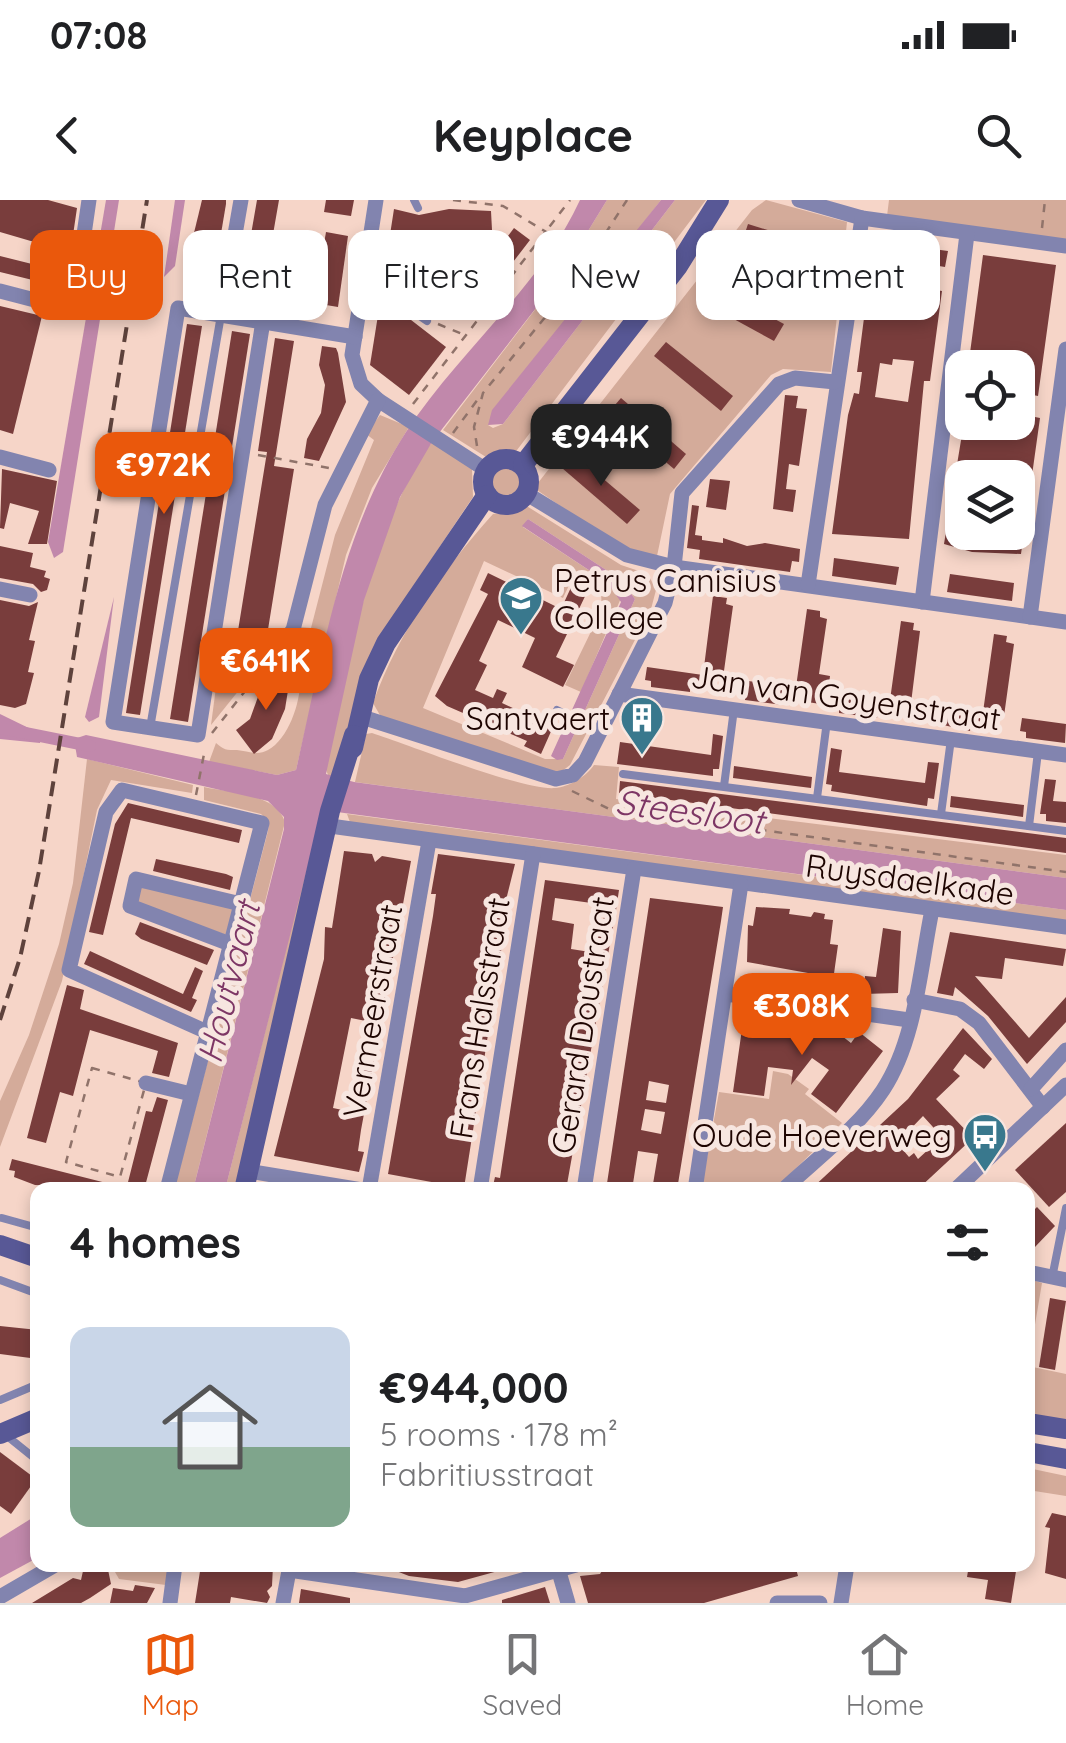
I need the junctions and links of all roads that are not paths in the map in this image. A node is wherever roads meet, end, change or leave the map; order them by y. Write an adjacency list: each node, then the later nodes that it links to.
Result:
1 (90, 200): 12 (street)
2 (241, 200): 8 (street)
3 (376, 200): 9 (street)
4 (720, 200): 23 (street)
5 (799, 200): 6 (street)
6 (820, 203): 7 (street)
7 (862, 218): 10 (street); 20 (street)
8 (236, 230)
9 (371, 230)
10 (967, 234): 11 (street); 32 (street)
11 (1066, 246)
12 (0, 292)
13 (183, 309): 41 (street)
14 (220, 320): 41 (lane)
15 (251, 320): 17 (street)
16 (358, 320): 18 (street)
17 (263, 322): 18 (street); 41 (street)
18 (355, 336): 21 (street)
19 (1066, 349): 33 (street)
20 (835, 382): 28 (street); 29 (street)
21 (378, 400): 24 (street); 35 (street)
22 (0, 457): 25 (street)
23 (520, 463): 24 (street); 26 (street)
24 (480, 466): 27 (street)
25 (49, 470)
26 (526, 494): 27 (street); 28 (street)
27 (491, 499): 40 (street)
28 (674, 566): 29 (street); 36 (street)
29 (808, 586): 32 (street)
30 (0, 588): 31 (street)
31 (30, 596)
32 (922, 602): 33 (street)
33 (1030, 617): 34 (street)
34 (1066, 622)
35 (264, 668)
36 (619, 694): 37 (street, Jan van Goyenstraat); 42 (street)
37 (734, 709): 39 (street, Jan van Goyenstraat); 47 (lane)
38 (557, 710): 42 (lane)
39 (827, 721): 43 (street, Jan van Goyenstraat); 48 (lane)
40 (356, 725): 42 (street); 50 (street)
41 (150, 728)
42 (600, 732)
43 (952, 739): 44 (street, Jan van Goyenstraat); 49 (lane)
44 (1038, 752): 45 (street, Jan van Goyenstraat); 51 (lane)
45 (1066, 755)
46 (623, 774): 47 (lane)
47 (724, 786): 48 (lane)
48 (816, 798): 49 (lane)
49 (941, 814): 51 (lane)
50 (332, 816): 53 (street, Ruysdaelkade); 71 (street)
51 (1030, 826): 52 (lane)
52 (1066, 831)
53 (429, 841): 54 (street, Ruysdaelkade); 73 (street, Vermeerstraat)
54 (533, 854): 55 (street, Ruysdaelkade); 74 (street, Frans Halsstraat)
55 (634, 869): 56 (street, Ruysdaelkade); 75 (street, Gerard Doustraat)
56 (741, 884): 58 (street, Ruysdaelkade); 61 (street)
57 (240, 904): 60 (street); 60 (street); 64 (street)
58 (932, 910): 59 (street, Ruysdaelkade); 62 (street)
59 (1066, 928)
60 (230, 944): 64 (street)
61 (726, 994): 63 (street); 76 (street)
62 (914, 1000): 63 (street); 68 (street)
63 (910, 1020): 77 (street)
64 (207, 1032): 69 (street)
65 (1066, 1050): 68 (street)
66 (146, 1083): 69 (street)
67 (1066, 1086): 70 (street)
68 (1031, 1089): 70 (street)
69 (191, 1094): 72 (street)
70 (1043, 1107): 78 (street)
71 (246, 1180)
72 (169, 1182)
73 (367, 1182)
74 (481, 1182)
75 (585, 1182)
76 (696, 1182)
77 (791, 1182)
78 (963, 1182)
79 (1066, 1208): 84 (lane)
80 (2, 1218): 81 (lane)
81 (30, 1226)
82 (0, 1245): 83 (street)
83 (30, 1255)
84 (1059, 1279)
85 (0, 1280): 86 (lane)
86 (30, 1291)
87 (30, 1387): 88 (lane)
88 (0, 1400)
89 (30, 1421): 92 (street)
90 (1035, 1425): 91 (street)
91 (1066, 1429)
92 (2, 1430): 94 (lane)
93 (1035, 1453): 95 (street)
94 (30, 1454)
95 (1066, 1459)
96 (44, 1572): 103 (street)
97 (174, 1572): 104 (street)
98 (289, 1572): 105 (street)
99 (315, 1572): 100 (street)
100 (542, 1572)
101 (559, 1572): 106 (street)
102 (845, 1572): 109 (street)
103 (0, 1597)
104 (170, 1603)
105 (283, 1603)
106 (568, 1603)
107 (777, 1603): 108 (street)
108 (820, 1603)
109 (842, 1603)

